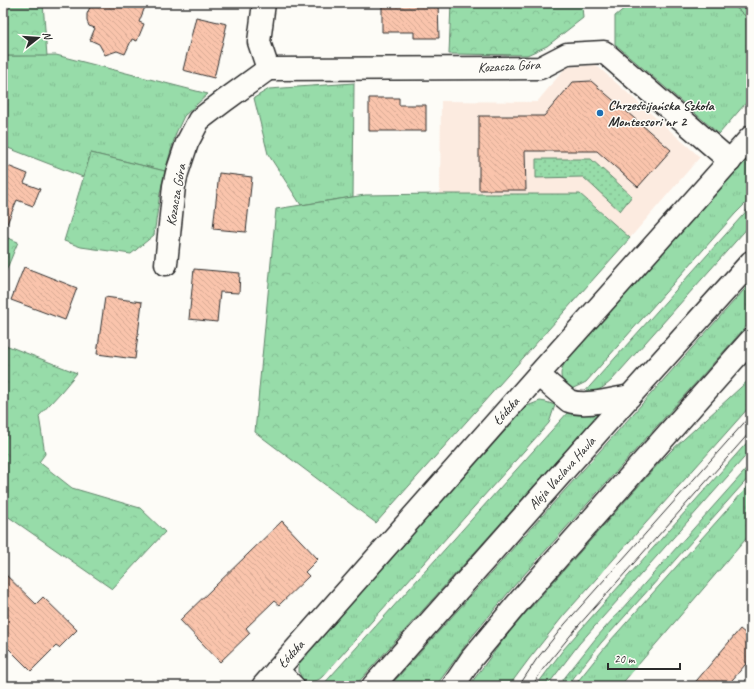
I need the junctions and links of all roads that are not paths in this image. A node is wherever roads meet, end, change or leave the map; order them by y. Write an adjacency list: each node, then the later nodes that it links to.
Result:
1 (264, 3): 2 (street)
2 (268, 69): 4 (street, Kozacza Góra); 6 (street, Kozacza Góra)
3 (751, 137): 4 (street, Łódzka)
4 (730, 161): 8 (street, Łódzka)
5 (751, 262): 9 (street, Aleja Vaclava Havla)
6 (166, 264)
7 (751, 340): 14 (street)
8 (538, 375): 9 (street); 10 (street, Łódzka)
9 (630, 396): 13 (street, Aleja Vaclava Havla)
10 (277, 670): 11 (street, Łódzka); 12 (street)
11 (263, 686)
12 (293, 686)
13 (373, 686)
14 (453, 686)

